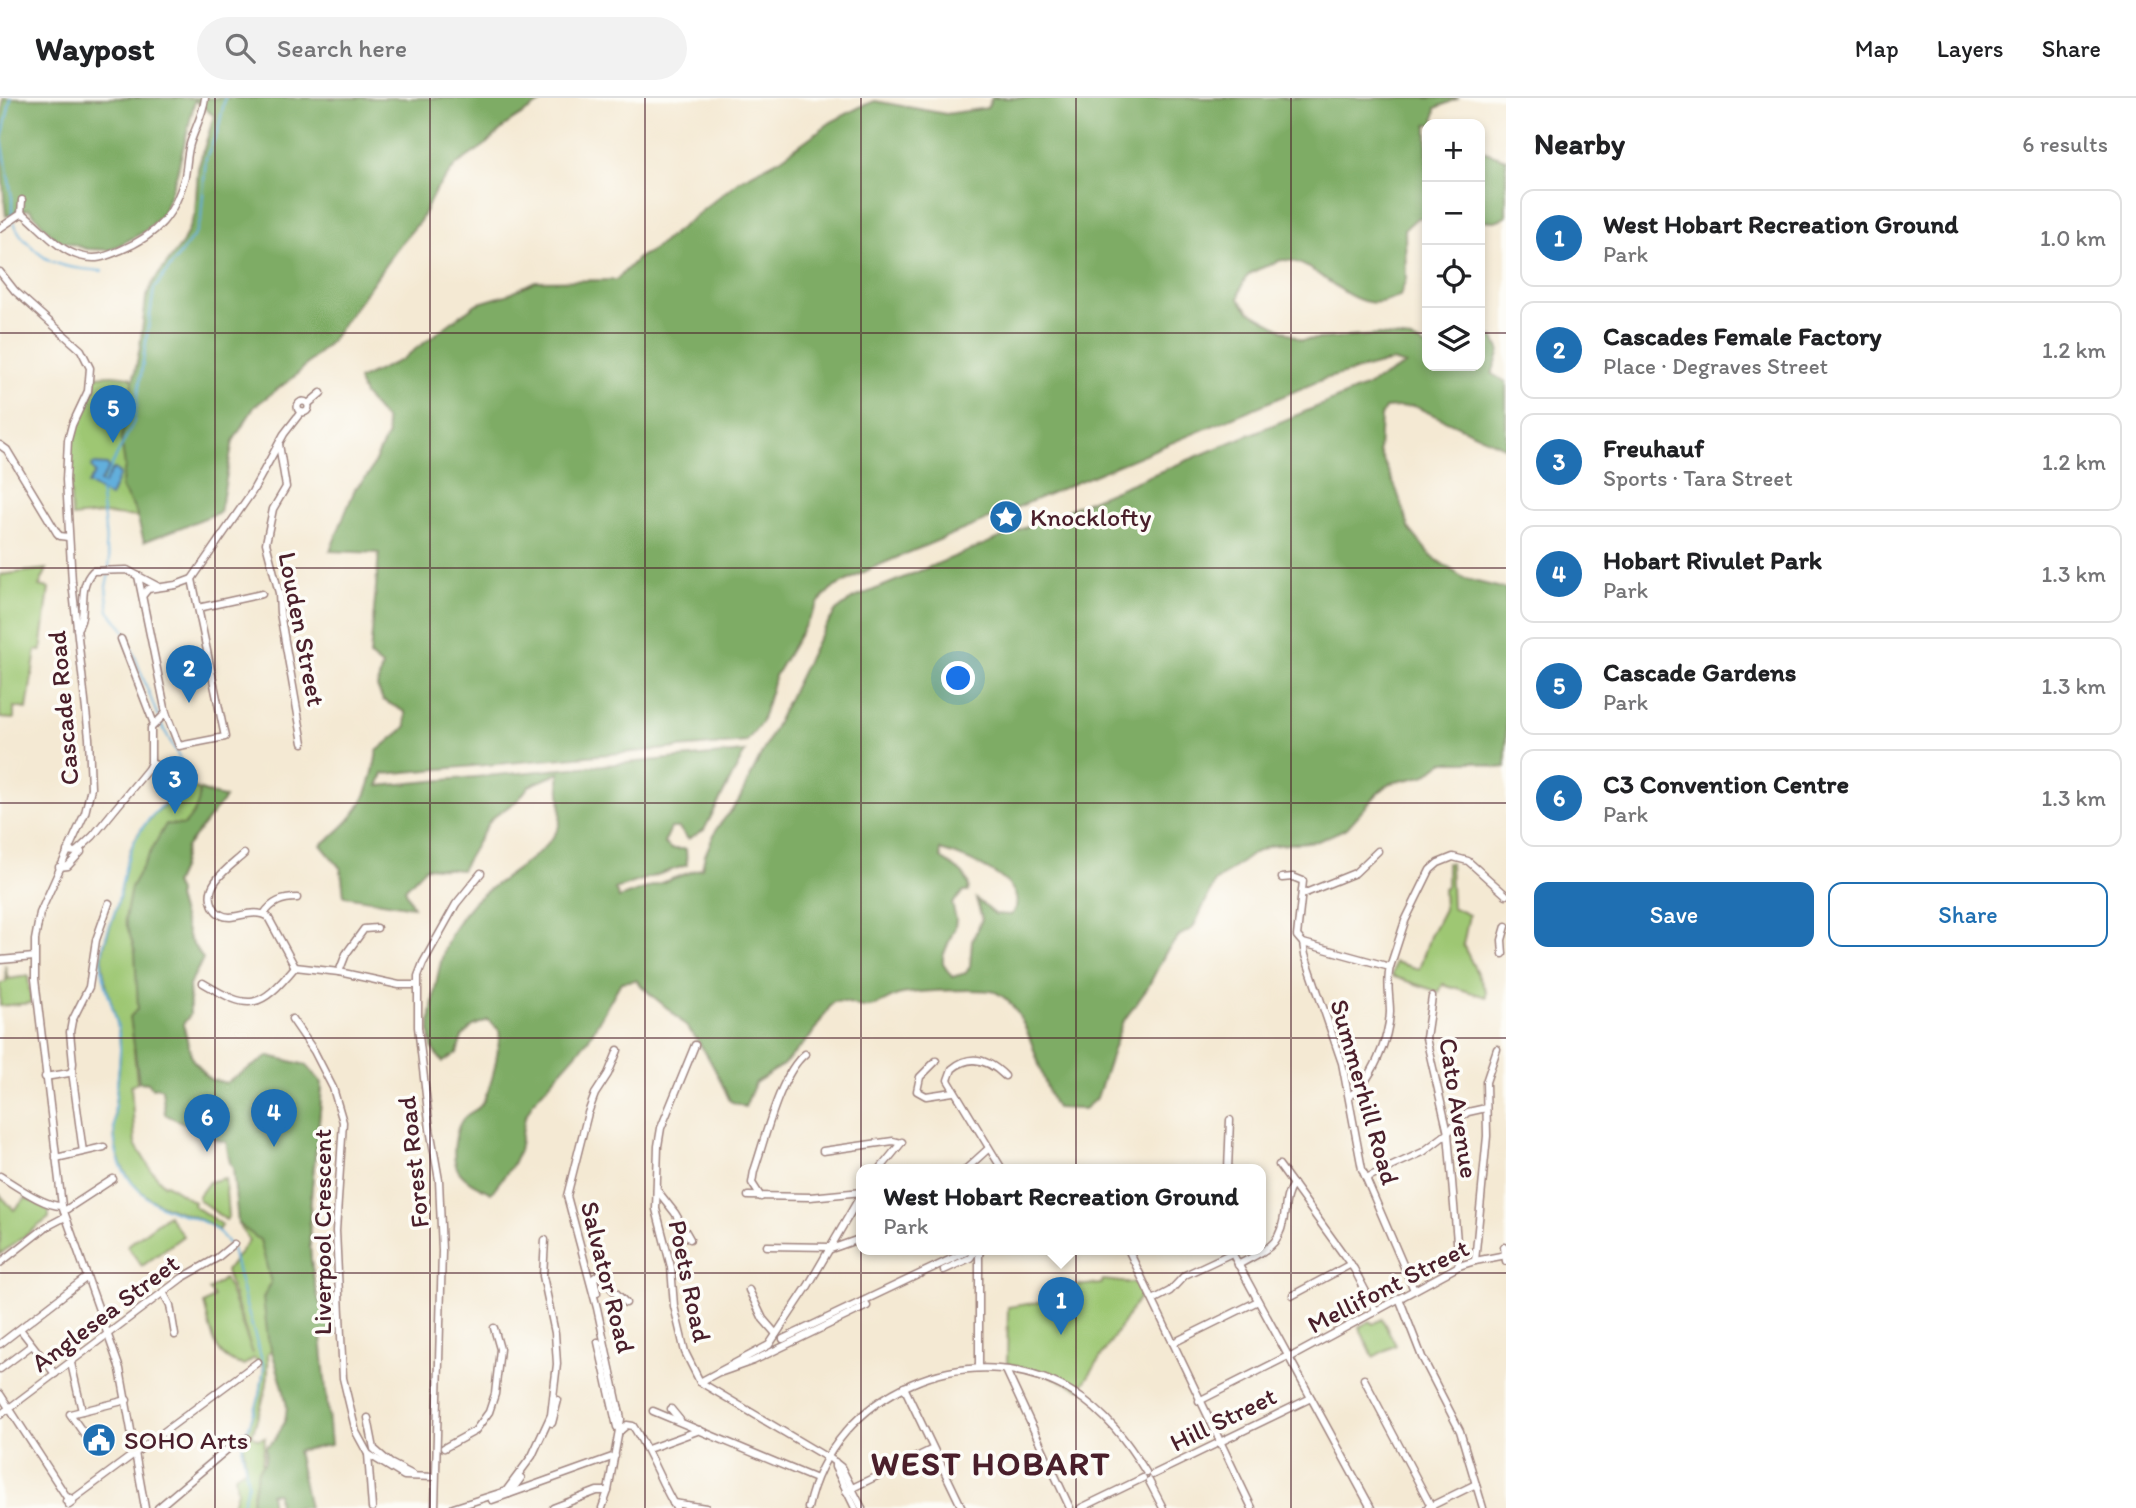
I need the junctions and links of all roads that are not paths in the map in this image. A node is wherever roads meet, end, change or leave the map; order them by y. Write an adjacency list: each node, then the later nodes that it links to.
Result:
1 (205, 98): 3 (street)
2 (22, 200): 3 (street)
3 (21, 214): 4 (street)
4 (0, 228)
5 (0, 272): 9 (street, Cascade Road)
6 (321, 393): 7 (street)
7 (279, 444): 11 (street); 19 (street, Louden Street)
8 (0, 445): 9 (street)
9 (68, 537): 16 (street, Cascade Road)
10 (138, 576): 12 (street); 14 (street); 16 (street)
11 (192, 579): 12 (street); 15 (street)
12 (163, 587): 14 (street)
13 (262, 594): 15 (street)
14 (142, 597): 18 (street)
15 (198, 608): 18 (street)
16 (77, 629): 23 (street, Cascade Road)
17 (121, 639): 18 (street)
18 (160, 718): 20 (street)
19 (303, 743)
20 (151, 763): 21 (street); 22 (street)
21 (189, 777)
22 (93, 836): 23 (street); 26 (street)
23 (67, 851): 26 (street, Cascade Road)
24 (1378, 851): 29 (street)
25 (244, 854): 33 (street)
26 (59, 867): 38 (street, Cascade Road)
27 (481, 873): 44 (street, Forest Road)
28 (1282, 878): 29 (street)
29 (1303, 894): 36 (street, Summerhill Road)
30 (1506, 895): 41 (street)
31 (296, 898): 33 (street)
32 (109, 903): 52 (street)
33 (264, 914): 40 (street)
34 (1506, 926): 37 (street)
35 (377, 928): 42 (street)
36 (1303, 943): 41 (street); 56 (street, Summerhill Road)
37 (1503, 954)
38 (34, 957): 39 (street); 54 (street, Cascade Road)
39 (0, 960)
40 (295, 967): 42 (street); 43 (street)
41 (1390, 967): 56 (street)
42 (339, 972): 44 (street)
43 (203, 983)
44 (417, 985): 153 (street, Forest Road)
45 (1432, 997): 59 (street, Cato Avenue)
46 (292, 1019): 157 (street, Liverpool Crescent)
47 (695, 1045): 74 (street, Poets Road)
48 (1497, 1049): 57 (street)
49 (618, 1050): 113 (street, Salvator Road)
50 (804, 1054): 77 (street)
51 (936, 1061): 55 (street)
52 (72, 1071): 54 (street); 62 (street)
53 (1005, 1076): 55 (street)
54 (46, 1077): 64 (street, Cascade Road)
55 (953, 1092): 61 (street)
56 (1349, 1096): 71 (street, Summerhill Road)
57 (1486, 1108): 59 (street); 96 (street)
58 (1230, 1120): 68 (street)
59 (1448, 1133): 71 (street); 101 (street, Cato Avenue)
60 (104, 1147): 62 (street)
61 (988, 1149): 66 (street); 67 (street)
62 (83, 1152): 64 (street)
63 (823, 1152): 65 (street)
64 (56, 1158): 79 (street, Cascade Road)
65 (884, 1164)
66 (972, 1164)
67 (998, 1164)
68 (1228, 1164)
69 (1279, 1165): 73 (street)
70 (0, 1176): 79 (street)
71 (1366, 1178): 105 (street, Summerhill Road)
72 (113, 1179): 79 (street)
73 (1293, 1184): 87 (street); 99 (street)
74 (657, 1190): 80 (street); 135 (street, Poets Road)
75 (856, 1193): 77 (street)
76 (748, 1196): 77 (street)
77 (761, 1197)
78 (856, 1203): 86 (street)
79 (59, 1213): 98 (street); 103 (street, Cascade Road)
80 (690, 1239)
81 (545, 1240): 122 (street)
82 (856, 1240): 86 (street)
83 (234, 1244): 106 (street, Anglesea Street)
84 (767, 1246): 86 (street)
85 (1504, 1247): 95 (street)
86 (829, 1249): 117 (street)
87 (1266, 1249)
88 (960, 1255): 120 (street)
89 (974, 1255): 102 (street)
90 (979, 1255): 129 (street)
91 (1131, 1255): 109 (street)
92 (1223, 1255): 109 (street)
93 (1233, 1255): 100 (street)
94 (1256, 1255): 100 (street)
95 (1506, 1255): 96 (street, Mellifont Street); 97 (street)
96 (1475, 1261): 101 (street, Mellifont Street)
97 (1506, 1261)
98 (0, 1263)
99 (1351, 1264): 107 (street); 114 (street)
100 (1238, 1265): 110 (street)
101 (1459, 1266): 105 (street, Mellifont Street)
102 (944, 1270)
103 (87, 1278): 116 (street); 118 (street, Cascade Road)
104 (749, 1290): 117 (street)
105 (1414, 1290): 108 (street, Mellifont Street)
106 (163, 1292): 118 (street, Anglesea Street); 119 (street)
107 (1293, 1295)
108 (1399, 1298): 114 (street, Mellifont Street); 164 (street)
109 (1153, 1300): 123 (street)
110 (1258, 1301): 123 (street); 126 (street)
111 (626, 1303): 113 (street)
112 (867, 1306): 132 (street)
113 (597, 1308): 149 (street, Salvator Road)
114 (1376, 1311): 126 (street, Mellifont Street)
115 (494, 1328): 153 (street)
116 (20, 1329): 124 (street); 125 (street)
117 (776, 1334): 132 (street)
118 (109, 1335): 128 (street, Anglesea Street); 139 (street, Cascade Road)
119 (175, 1335)
120 (783, 1339)
121 (598, 1342): 149 (street, Salvator Road)
122 (555, 1343): 167 (street); 176 (street)
123 (1173, 1343): 140 (street)
124 (0, 1344)
125 (32, 1345): 130 (street); 133 (street)
126 (1289, 1357): 138 (street); 140 (street, Mellifont Street)
127 (258, 1362): 156 (street)
128 (71, 1363): 133 (street, Anglesea Street); 143 (street)
129 (979, 1368): 131 (street); 136 (street)
130 (0, 1370)
131 (1006, 1370): 162 (street); 184 (street)
132 (717, 1372): 135 (street)
133 (55, 1374): 141 (street, Anglesea Street)
134 (1364, 1380): 171 (street)
135 (700, 1382): 159 (street)
136 (904, 1387): 155 (street); 159 (street)
137 (0, 1394): 141 (street)
138 (1311, 1398): 151 (street, Hill Street); 188 (street)
139 (127, 1401): 143 (street); 156 (street, Cascade Road)
140 (1199, 1401): 151 (street)
141 (10, 1407): 145 (street, Anglesea Street); 168 (street)
142 (671, 1409): 147 (street)
143 (82, 1411): 152 (street)
144 (653, 1411): 147 (street)
145 (0, 1415)
146 (368, 1418): 160 (street)
147 (685, 1423): 148 (street)
148 (700, 1430): 154 (street); 163 (street)
149 (620, 1431): 154 (street); 158 (street)
150 (247, 1438): 173 (street)
151 (1219, 1441): 162 (street, Hill Street); 187 (street)
152 (92, 1445)
153 (435, 1449): 161 (street, Forest Road)
154 (648, 1449): 170 (street)
155 (933, 1449): 165 (street); 183 (street)
156 (136, 1452): 168 (street); 172 (street, Cascade Road)
157 (368, 1454): 160 (street); 174 (street, Liverpool Crescent)
158 (615, 1456): 166 (street); 167 (street)
159 (826, 1456): 163 (street); 165 (street)
160 (417, 1476): 161 (street)
161 (435, 1477): 175 (street, Forest Road)
162 (1147, 1477): 185 (street, Hill Street); 186 (street)
163 (816, 1479): 180 (street)
164 (1476, 1485): 171 (street); 189 (street)
165 (849, 1490): 181 (street); 182 (street)
166 (608, 1491): 169 (street); 178 (street)
167 (509, 1494): 177 (street)
168 (69, 1504)
169 (603, 1507)
170 (674, 1507): 179 (street)
171 (1429, 1507)
172 (145, 1508)
173 (158, 1508)
174 (372, 1508)
175 (435, 1508)
176 (453, 1508)
177 (464, 1508)
178 (553, 1508)
179 (706, 1508)
180 (808, 1508)
181 (855, 1508)
182 (862, 1508)
183 (962, 1508)
184 (1070, 1508)
185 (1081, 1508)
186 (1163, 1508)
187 (1252, 1508)
188 (1371, 1508)
189 (1483, 1508)

